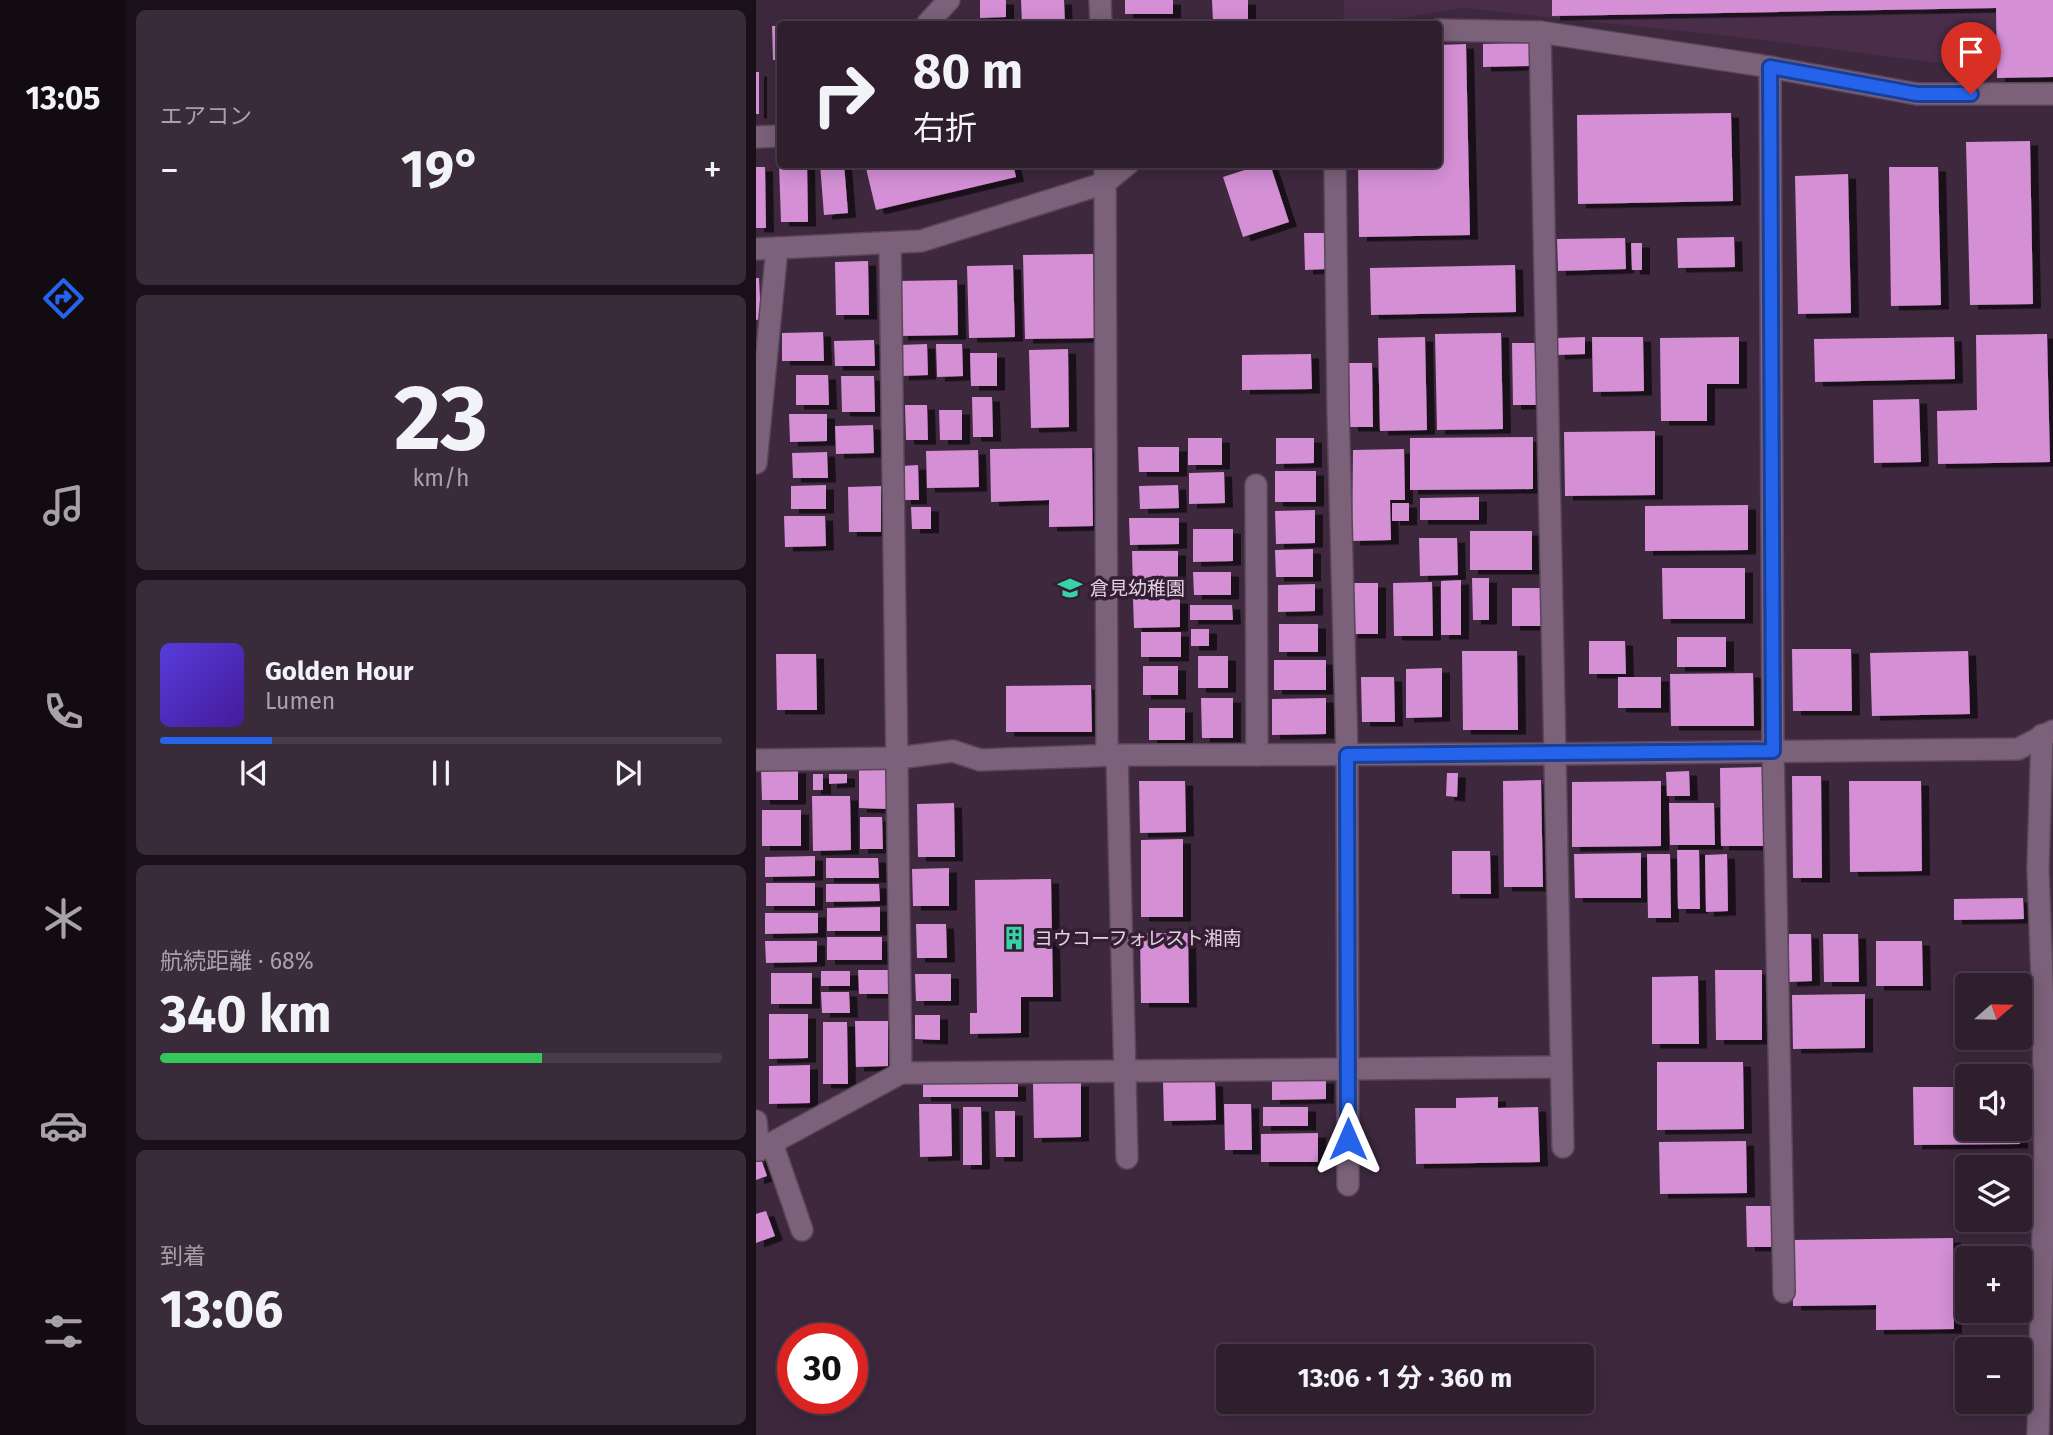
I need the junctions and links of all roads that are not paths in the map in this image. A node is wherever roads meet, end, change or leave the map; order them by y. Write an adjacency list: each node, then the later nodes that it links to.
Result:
1 (948, 0): 3 (street)
2 (1100, 0): 4 (street)
3 (930, 21)
4 (1101, 21)
5 (1442, 30): 6 (street)
6 (1540, 32): 7 (street); 19 (street)
7 (1770, 67): 8 (street); 18 (street)
8 (2053, 94)
9 (777, 136): 10 (street)
10 (756, 137)
11 (1335, 168): 22 (street)
12 (1105, 174): 13 (street); 20 (street)
13 (890, 244): 14 (street); 23 (street)
14 (766, 248): 15 (street)
15 (756, 463)
16 (1256, 485): 21 (street)
17 (2048, 733): 18 (street); 36 (street)
18 (1773, 751): 19 (street); 35 (street)
19 (1555, 754): 22 (street); 25 (street)
20 (1112, 755): 21 (street); 23 (street); 26 (street)
21 (1257, 755): 22 (street)
22 (1347, 755): 27 (street)
23 (898, 758): 24 (street); 28 (street)
24 (756, 760)
25 (1561, 1066): 27 (street); 30 (street)
26 (1125, 1069): 27 (street); 28 (street); 32 (street)
27 (1348, 1069): 33 (street)
28 (901, 1073): 31 (street)
29 (756, 1121): 31 (street)
30 (1563, 1147)
31 (762, 1148): 34 (street)
32 (1127, 1158)
33 (1348, 1185)
34 (802, 1230)
35 (1784, 1292)
36 (2046, 1390): 37 (street)
37 (2038, 1435)

